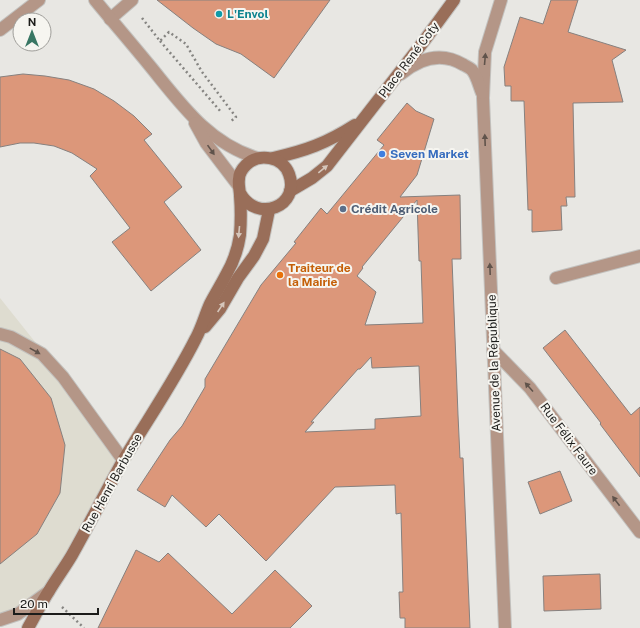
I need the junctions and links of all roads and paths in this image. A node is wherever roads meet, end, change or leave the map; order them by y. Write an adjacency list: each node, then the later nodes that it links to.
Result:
1 (38, 0): 7 (street)
2 (95, 0): 6 (street)
3 (454, 0): 9 (street, Place René Coty)
4 (501, 0): 10 (street, one-way to 4)
5 (131, 1): 6 (street); 8 (path)
6 (110, 19): 11 (street)
7 (0, 30)
8 (160, 41): 13 (path); 13 (path)
9 (394, 80): 10 (street); 12 (street, Place René Coty)
10 (484, 98): 24 (street, Avenue de la République, one-way to 10)
11 (192, 116): 14 (street); 17 (street, one-way to 17)
12 (363, 119): 16 (street); 18 (street, one-way to 12)
13 (230, 123): 14 (path)
14 (215, 136): 15 (street)
15 (257, 158): 16 (street); 17 (street)
16 (273, 158): 18 (street)
17 (239, 189): 19 (street); 23 (street, Rue Henri Barbusse, one-way to 23)
18 (290, 191): 19 (street)
19 (269, 210): 23 (street, Rue Henri Barbusse, one-way to 19)
20 (640, 256): 21 (street)
21 (556, 278)
22 (0, 334): 25 (street, one-way to 25)
23 (196, 337): 25 (street, Rue Henri Barbusse)
24 (493, 350): 26 (street, Rue Félix Faure, one-way to 24); 31 (street, Avenue de la République)
25 (124, 460): 27 (street, Rue Henri Barbusse)
26 (640, 532)
27 (48, 592): 28 (street); 29 (street, Rue Henri Barbusse); 30 (path)
28 (0, 620)
29 (28, 628)
30 (84, 628)
31 (505, 628)

